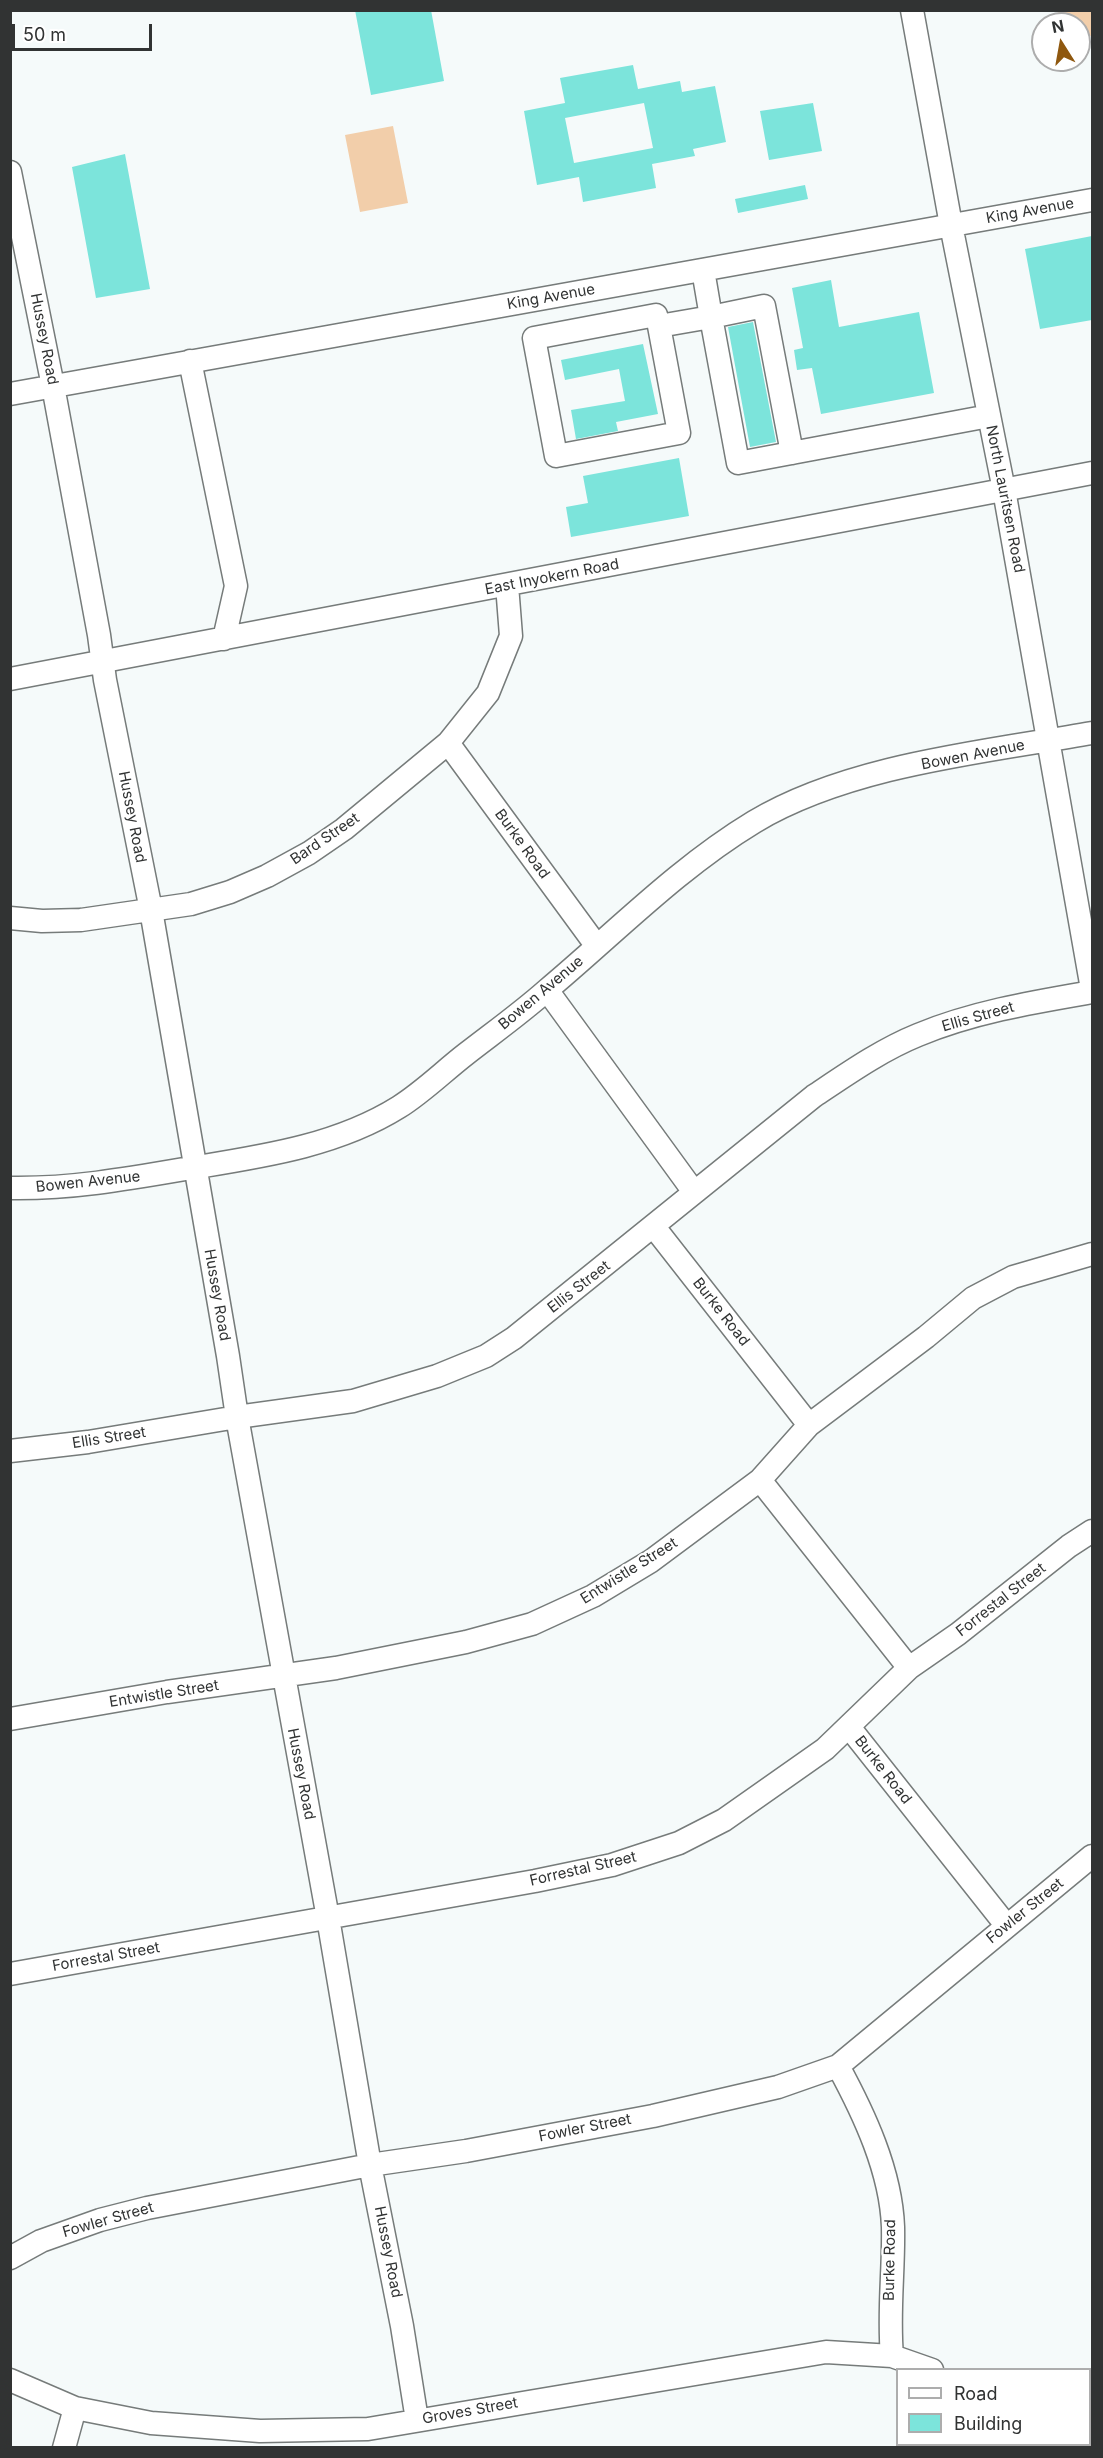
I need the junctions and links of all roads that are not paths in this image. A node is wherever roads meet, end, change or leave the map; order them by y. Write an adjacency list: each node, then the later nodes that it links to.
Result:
1 (912, 10): 4 (street, North Lauritsen Road)
2 (10, 172): 10 (street, Hussey Road)
3 (1092, 200): 4 (street, King Avenue)
4 (951, 225): 5 (street, King Avenue); 12 (street, North Lauritsen Road)
5 (703, 270): 6 (street, King Avenue); 7 (street)
6 (650, 279): 8 (street); 9 (street, King Avenue)
7 (711, 317): 8 (street); 13 (street); 13 (street)
8 (658, 321): 8 (street)
9 (190, 361): 10 (street, King Avenue); 17 (street)
10 (53, 386): 11 (street, King Avenue); 18 (street, Hussey Road)
11 (10, 394)
12 (989, 416): 13 (street); 15 (street, North Lauritsen Road)
13 (792, 453)
14 (1092, 473): 15 (street, East Inyokern Road)
15 (1004, 490): 16 (street, East Inyokern Road); 21 (street, North Lauritsen Road)
16 (507, 585): 17 (street, East Inyokern Road); 22 (street, Bard Street)
17 (224, 639): 18 (street, East Inyokern Road)
18 (103, 662): 19 (street, East Inyokern Road); 23 (street, Hussey Road)
19 (10, 680)
20 (1092, 733): 21 (street, Bowen Avenue)
21 (1049, 741): 25 (street, Bowen Avenue); 27 (street, North Lauritsen Road)
22 (448, 743): 23 (street, Bard Street); 25 (street, Burke Road)
23 (151, 910): 24 (street, Bard Street); 28 (street, Hussey Road)
24 (10, 918)
25 (596, 945): 26 (street, Bowen Avenue)
26 (547, 990): 28 (street, Bowen Avenue); 30 (street)
27 (1092, 990): 30 (street, Ellis Street)
28 (194, 1167): 29 (street, Bowen Avenue); 33 (street, Hussey Road)
29 (10, 1188)
30 (694, 1192): 31 (street, Ellis Street)
31 (654, 1227): 33 (street, Ellis Street); 34 (street, Burke Road)
32 (1092, 1254): 34 (street, Entwistle Street)
33 (237, 1417): 35 (street, Ellis Street); 39 (street, Hussey Road)
34 (809, 1425): 36 (street, Entwistle Street)
35 (10, 1451)
36 (760, 1480): 38 (street); 39 (street, Entwistle Street)
37 (1092, 1531): 38 (street, Forrestal Street)
38 (909, 1668): 41 (street, Forrestal Street)
39 (283, 1676): 40 (street, Entwistle Street); 43 (street, Hussey Road)
40 (10, 1719)
41 (849, 1727): 43 (street, Forrestal Street); 44 (street, Burke Road)
42 (1092, 1856): 44 (street, Fowler Street)
43 (328, 1918): 45 (street, Forrestal Street); 47 (street, Hussey Road)
44 (1006, 1925): 46 (street, Fowler Street)
45 (10, 1974)
46 (838, 2066): 47 (street, Fowler Street); 49 (street, Burke Road)
47 (370, 2165): 48 (street, Fowler Street); 53 (street, Hussey Road)
48 (10, 2258)
49 (892, 2356): 50 (street, Groves Street); 53 (street, Groves Street)
50 (926, 2368)
51 (10, 2380): 52 (street, Groves Street)
52 (75, 2408): 53 (street, Groves Street); 54 (street)
53 (417, 2420)
54 (64, 2448)

